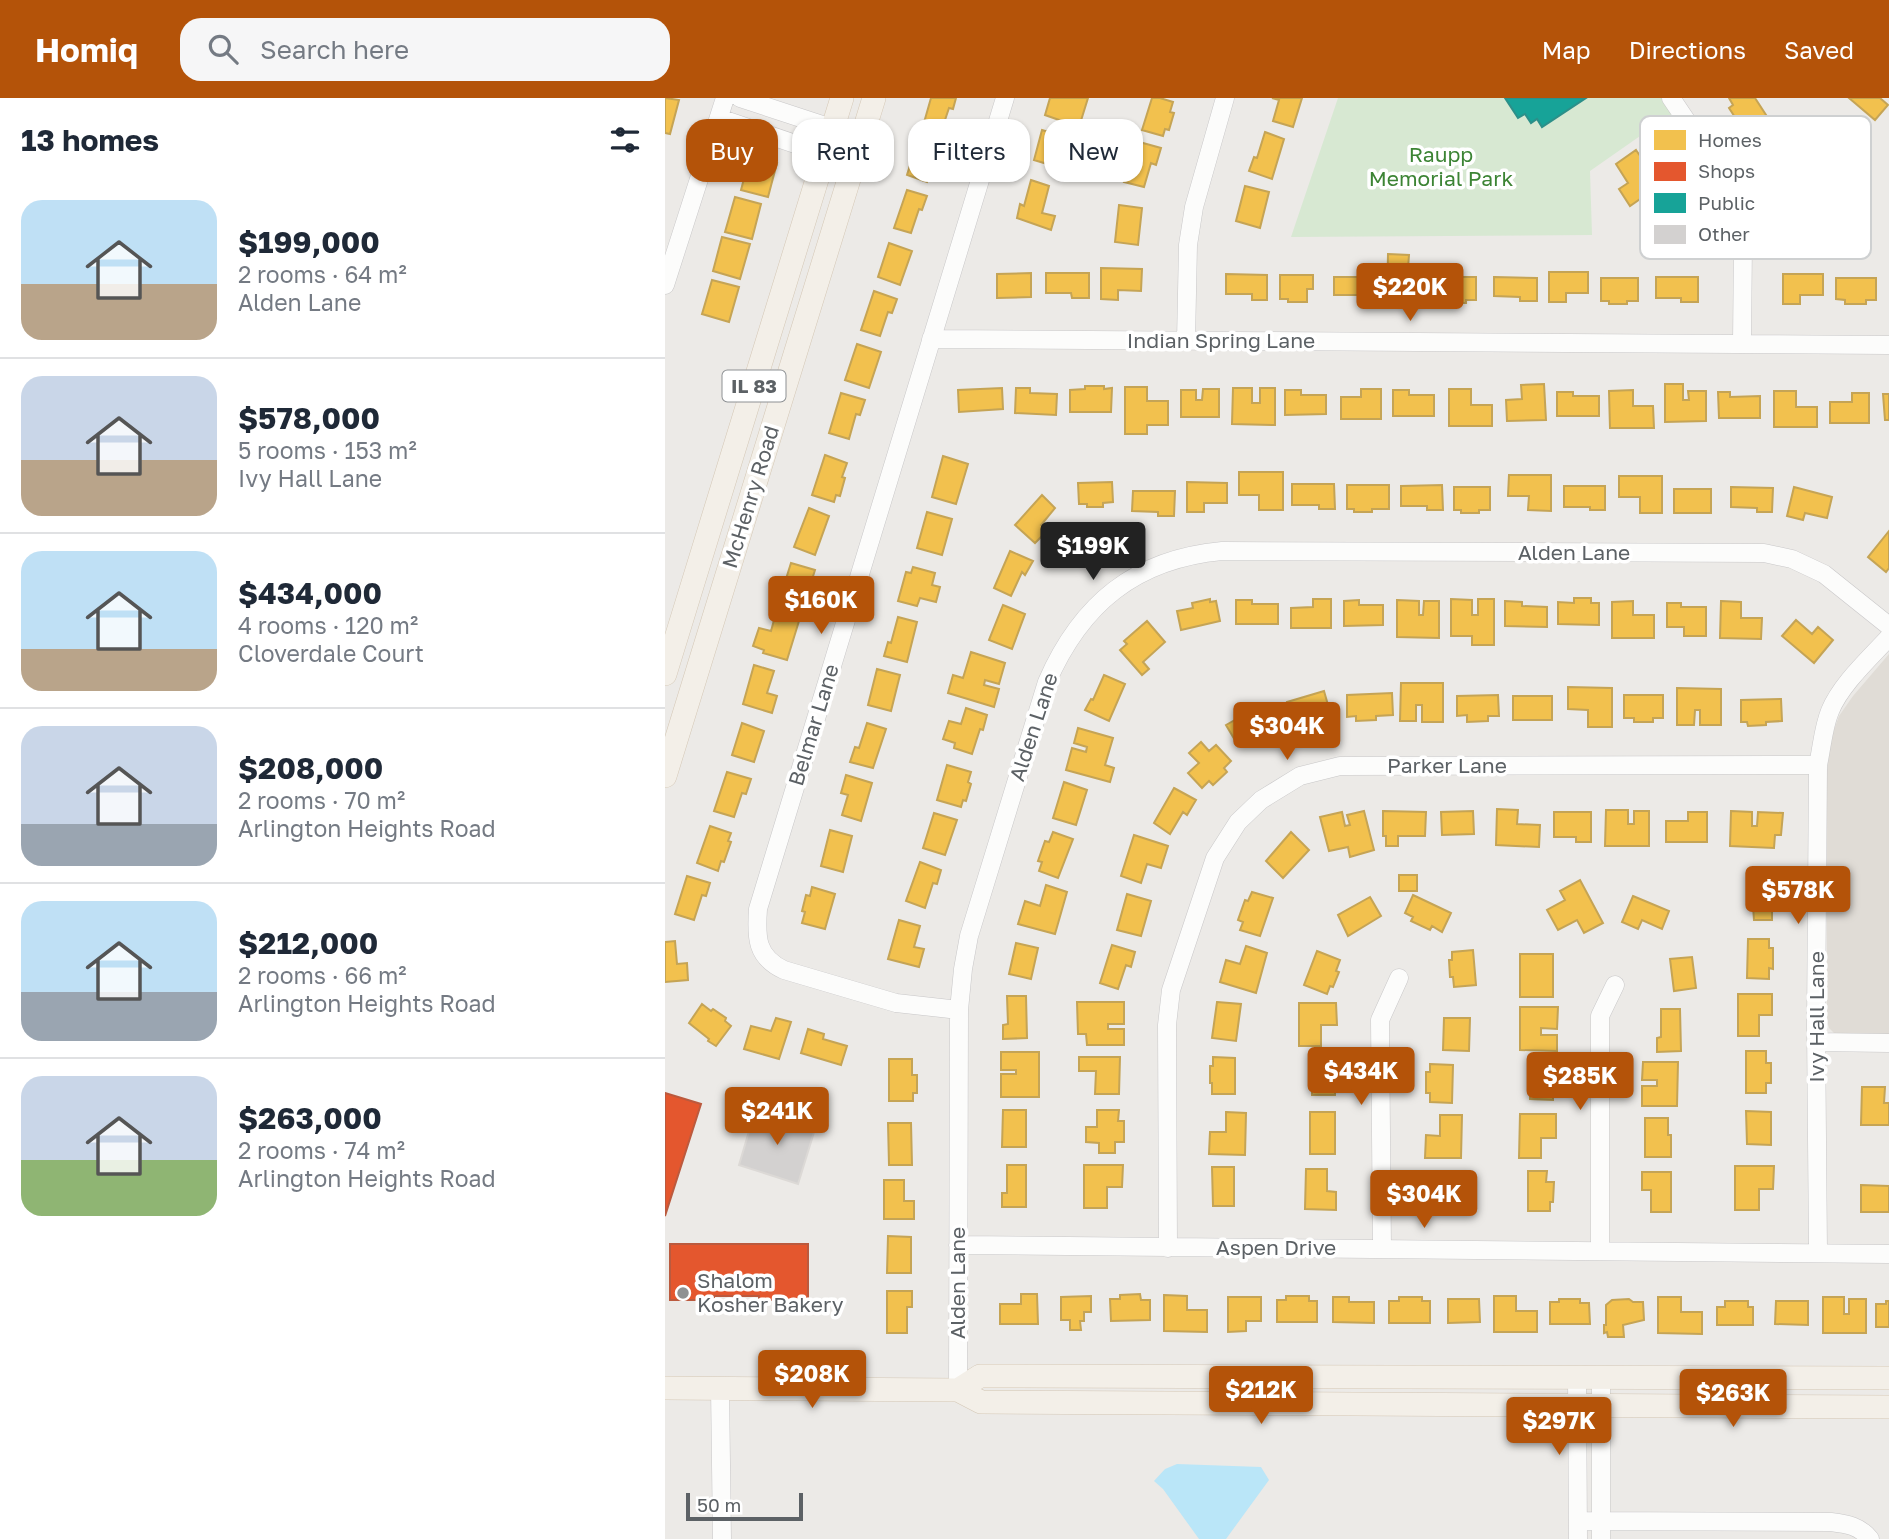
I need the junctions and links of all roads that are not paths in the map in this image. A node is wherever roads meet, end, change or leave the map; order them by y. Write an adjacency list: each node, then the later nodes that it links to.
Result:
1 (725, 98): 9 (street)
2 (740, 98): 10 (street)
3 (842, 98): 11 (main road, McHenry Road / IL 83)
4 (874, 98): 12 (main road, McHenry Road / IL 83)
5 (1005, 98): 18 (street, Belmar Lane)
6 (1225, 98): 19 (street)
7 (1671, 98): 8 (street)
8 (1683, 116)
9 (719, 118): 13 (street); 17 (street)
10 (804, 119)
11 (837, 119)
12 (868, 119)
13 (792, 143)
14 (818, 182): 24 (main road, McHenry Road / IL 83)
15 (848, 182): 25 (main road, McHenry Road / IL 83)
16 (1743, 259): 20 (street)
17 (665, 285)
18 (931, 339): 19 (street, Indian Spring Lane); 30 (street, Belmar Lane)
19 (1186, 341): 20 (street, Indian Spring Lane)
20 (1742, 344): 21 (street, Indian Spring Lane)
21 (1889, 345)
22 (1889, 625): 30 (street, Alden Lane)
23 (1889, 636): 26 (street, Ivy Hall Lane)
24 (665, 674)
25 (672, 725): 27 (main road, McHenry Road / IL 83)
26 (1818, 765): 31 (street, Ivy Hall Lane); 34 (street, Parker Lane)
27 (665, 776)
28 (1399, 978): 35 (street)
29 (1615, 985): 36 (street)
30 (959, 1010): 33 (street, Alden Lane)
31 (1816, 1042): 32 (street); 37 (street, Ivy Hall Lane)
32 (1889, 1044)
33 (958, 1245): 34 (street, Aspen Drive); 44 (street, Alden Lane)
34 (1168, 1248): 35 (street, Aspen Drive)
35 (1382, 1248): 36 (street, Aspen Drive)
36 (1600, 1251): 37 (street, Aspen Drive)
37 (1818, 1252): 38 (street, Aspen Drive)
38 (1889, 1254)
39 (1577, 1376): 40 (main road); 44 (main road); 45 (street)
40 (1601, 1376): 41 (main road); 46 (street)
41 (1889, 1378)
42 (665, 1388): 43 (main road)
43 (720, 1388): 44 (main road); 51 (street)
44 (958, 1390): 45 (main road)
45 (1578, 1406): 46 (main road); 48 (street)
46 (1602, 1406): 47 (main road); 50 (street)
47 (1889, 1407)
48 (1579, 1530): 50 (street)
49 (1703, 1530): 50 (street); 52 (street)
50 (1601, 1531)
51 (722, 1539)
52 (1870, 1539)

